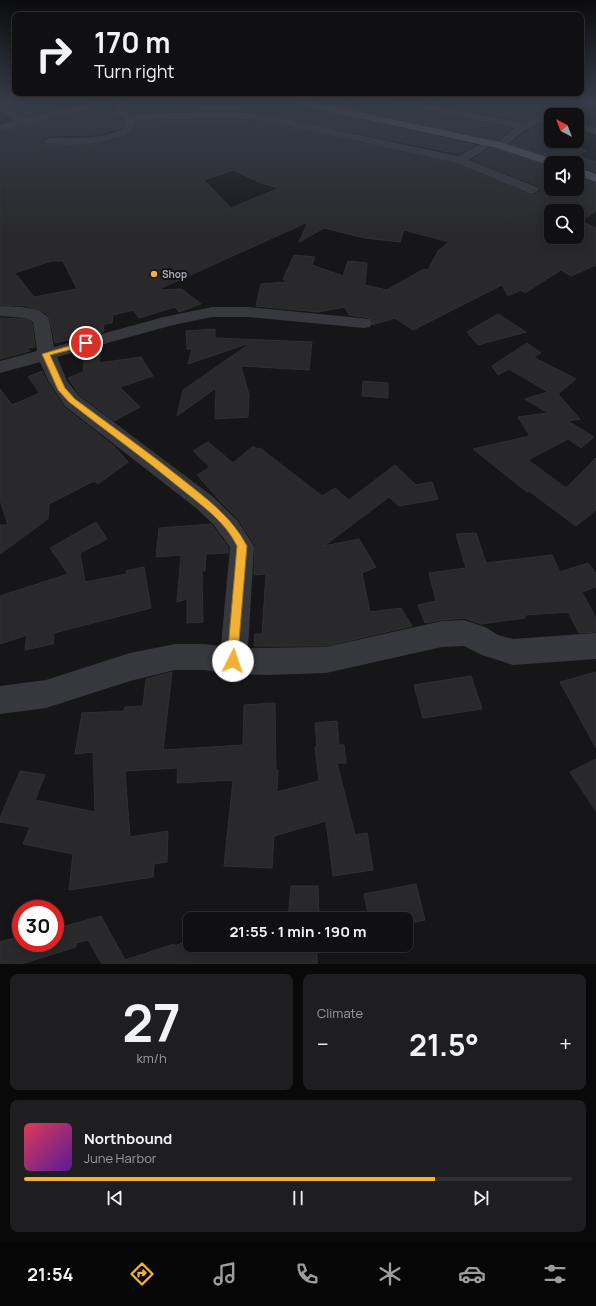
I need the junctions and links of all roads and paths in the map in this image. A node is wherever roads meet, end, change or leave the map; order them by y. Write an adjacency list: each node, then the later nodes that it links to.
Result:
1 (394, 146): 4 (street)
2 (489, 146): 4 (street)
3 (504, 146): 5 (main road)
4 (460, 160): 8 (street)
5 (544, 160)
6 (584, 174): 7 (main road)
7 (596, 178)
8 (533, 190)
9 (0, 311): 11 (street)
10 (364, 323): 11 (street)
11 (46, 354): 12 (street); 14 (street)
12 (0, 367)
13 (596, 646): 14 (street)
14 (233, 661): 15 (street)
15 (0, 700)

